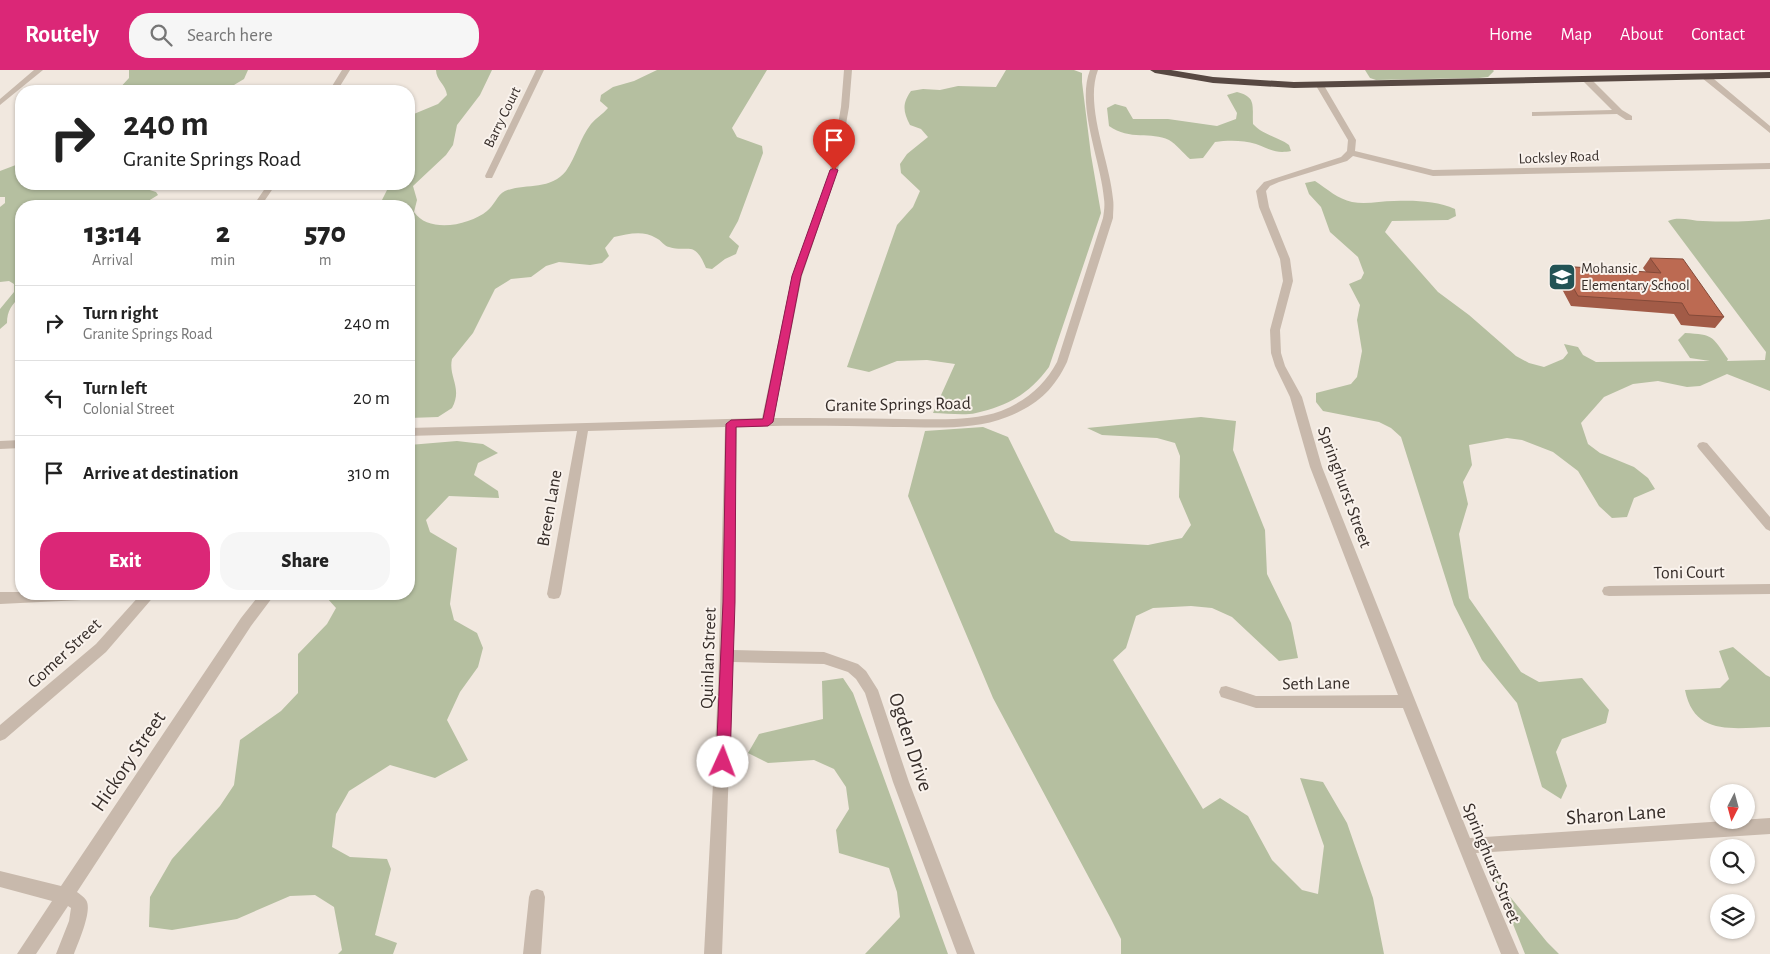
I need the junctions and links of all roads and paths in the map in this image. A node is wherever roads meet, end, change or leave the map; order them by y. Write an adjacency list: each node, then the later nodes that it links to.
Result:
1 (39, 70): 11 (street)
2 (346, 70): 12 (street)
3 (540, 70): 21 (street, Barry Court)
4 (848, 70): 22 (street)
5 (1154, 70): 10 (highway)
6 (1090, 71): 22 (street, Granite Springs Road)
7 (1770, 75): 8 (highway)
8 (1705, 76): 9 (highway); 18 (street)
9 (1586, 79): 10 (highway); 15 (street)
10 (1319, 84): 19 (street)
11 (21, 85)
12 (337, 85)
13 (15, 90): 14 (street)
14 (0, 103)
15 (1618, 112): 16 (street); 17 (street)
16 (1535, 114)
17 (1629, 118)
18 (1770, 130)
19 (1351, 153): 20 (street, Locksley Road); 39 (street, Springhurst Street)
20 (1770, 166)
21 (489, 176)
22 (768, 422): 23 (street, Granite Springs Road)
23 (731, 424): 24 (street, Granite Springs Road); 37 (street, Quinlan Street)
24 (583, 428): 25 (street, Granite Springs Road); 32 (street, Breen Lane)
25 (415, 432)
26 (15, 444): 27 (street)
27 (0, 445)
28 (1703, 446): 29 (street)
29 (1770, 526)
30 (1770, 589): 31 (street, Toni Court)
31 (1609, 591)
32 (554, 594)
33 (15, 597): 34 (street)
34 (0, 598)
35 (144, 600): 40 (street, Gomer Street)
36 (263, 600): 44 (street, Hickory Street)
37 (727, 656): 49 (street, Quinlan Street); 50 (street, Ogden Drive)
38 (1226, 692): 39 (street, Seth Lane)
39 (1409, 700): 42 (street, Springhurst Street)
40 (0, 734)
41 (1770, 826): 42 (street, Sharon Lane)
42 (1465, 846): 51 (street, Springhurst Street)
43 (0, 879): 44 (street)
44 (64, 895): 46 (street, Hickory Street); 47 (street)
45 (537, 897): 48 (street)
46 (26, 954)
47 (65, 954)
48 (532, 954)
49 (712, 954)
50 (966, 954)
51 (1510, 954)

